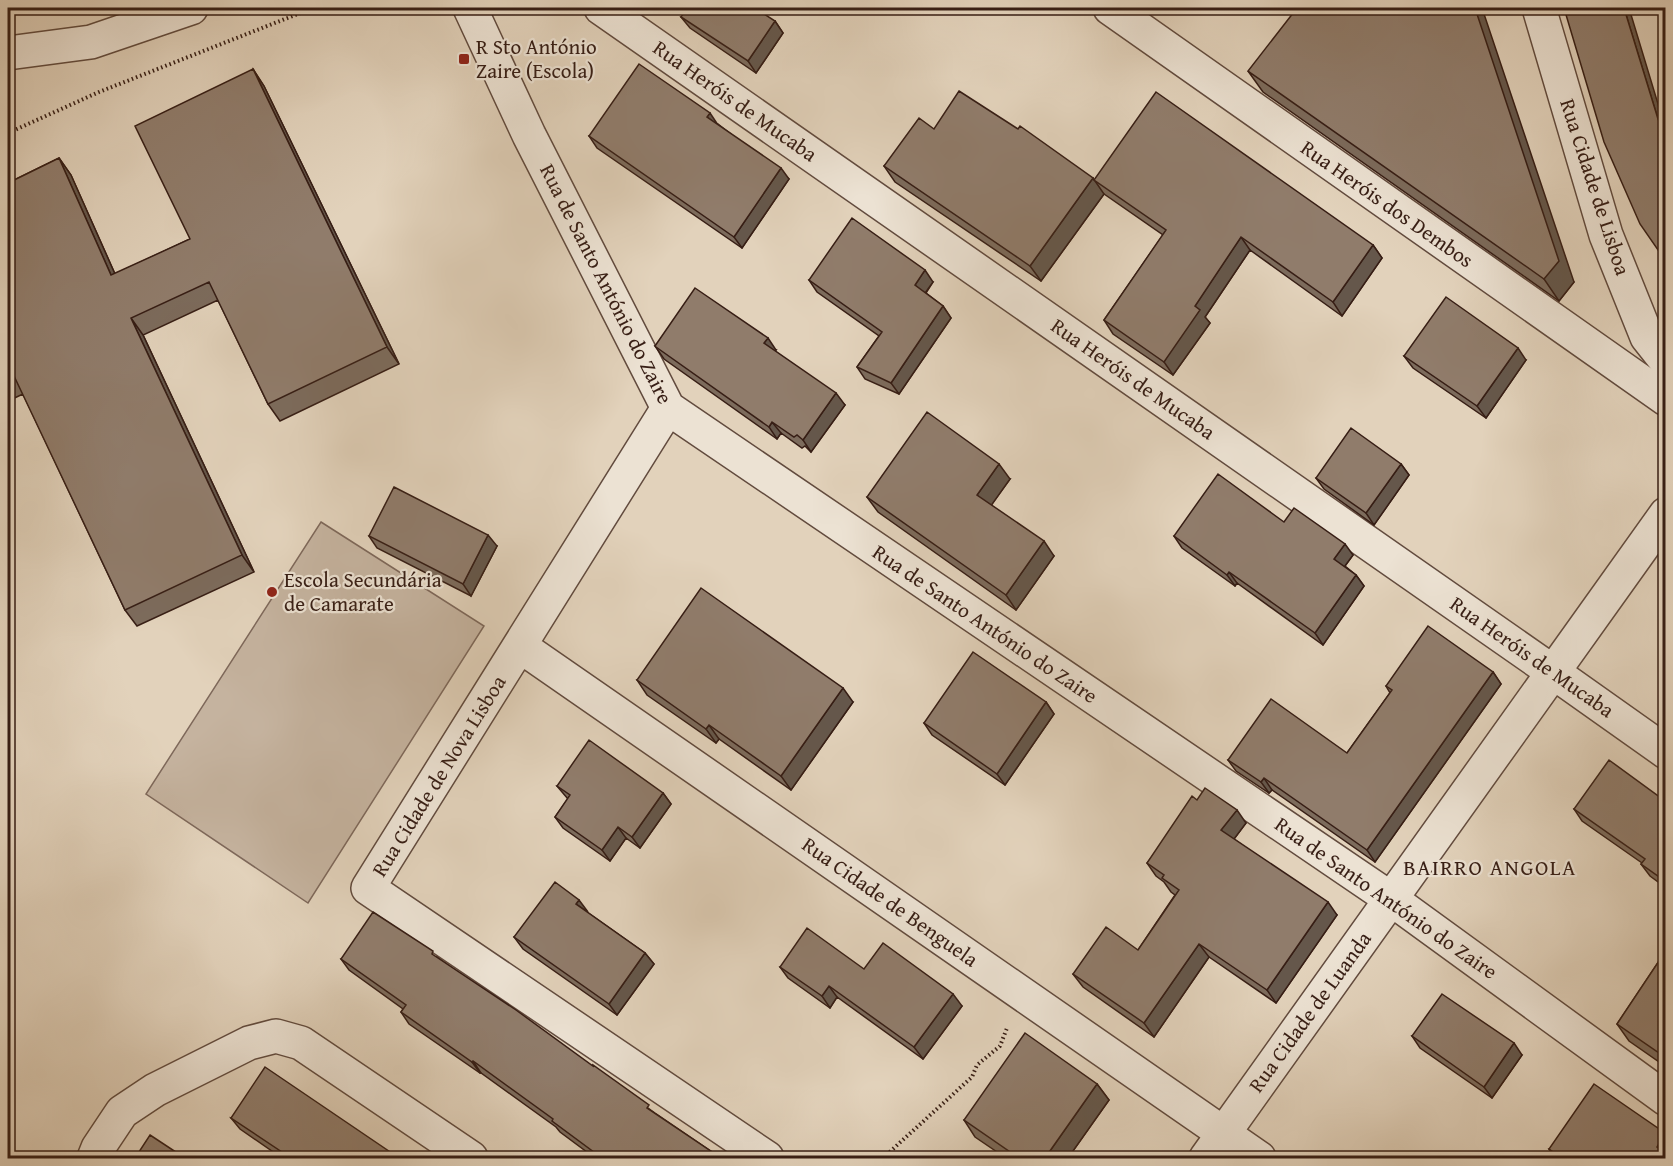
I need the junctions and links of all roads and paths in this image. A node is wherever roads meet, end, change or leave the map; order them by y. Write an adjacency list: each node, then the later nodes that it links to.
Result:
1 (191, 8): 7 (street)
2 (313, 8): 8 (path)
3 (470, 8): 11 (street, Rua de Santo António do Zaire)
4 (600, 8): 14 (street, Rua Heróis de Mucaba)
5 (1110, 8): 10 (street, Rua Heróis dos Dembos)
6 (1539, 8): 9 (street, Rua Cidade de Lisboa)
7 (8, 53)
8 (8, 133)
9 (1665, 360)
10 (1665, 399)
11 (668, 408): 13 (street, Rua Cidade de Nova Lisboa); 16 (street, Rua de Santo António do Zaire)
12 (1665, 514): 14 (street, Rua Cidade de Luanda)
13 (520, 646): 17 (street, Rua Cidade de Benguela); 22 (street, Rua Cidade de Nova Lisboa)
14 (1554, 672): 15 (street, Rua Heróis de Mucaba); 16 (street, Rua Cidade de Luanda)
15 (1665, 752)
16 (1391, 899): 18 (street, Rua de Santo António do Zaire); 19 (street, Rua Cidade de Luanda)
17 (1020, 992): 19 (street, Rua Cidade de Benguela); 23 (path)
18 (1665, 1099)
19 (1215, 1146): 24 (street, Rua Cidade de Benguela)
20 (94, 1158): 21 (street)
21 (471, 1158)
22 (767, 1158)
23 (883, 1158)
24 (1259, 1158)

